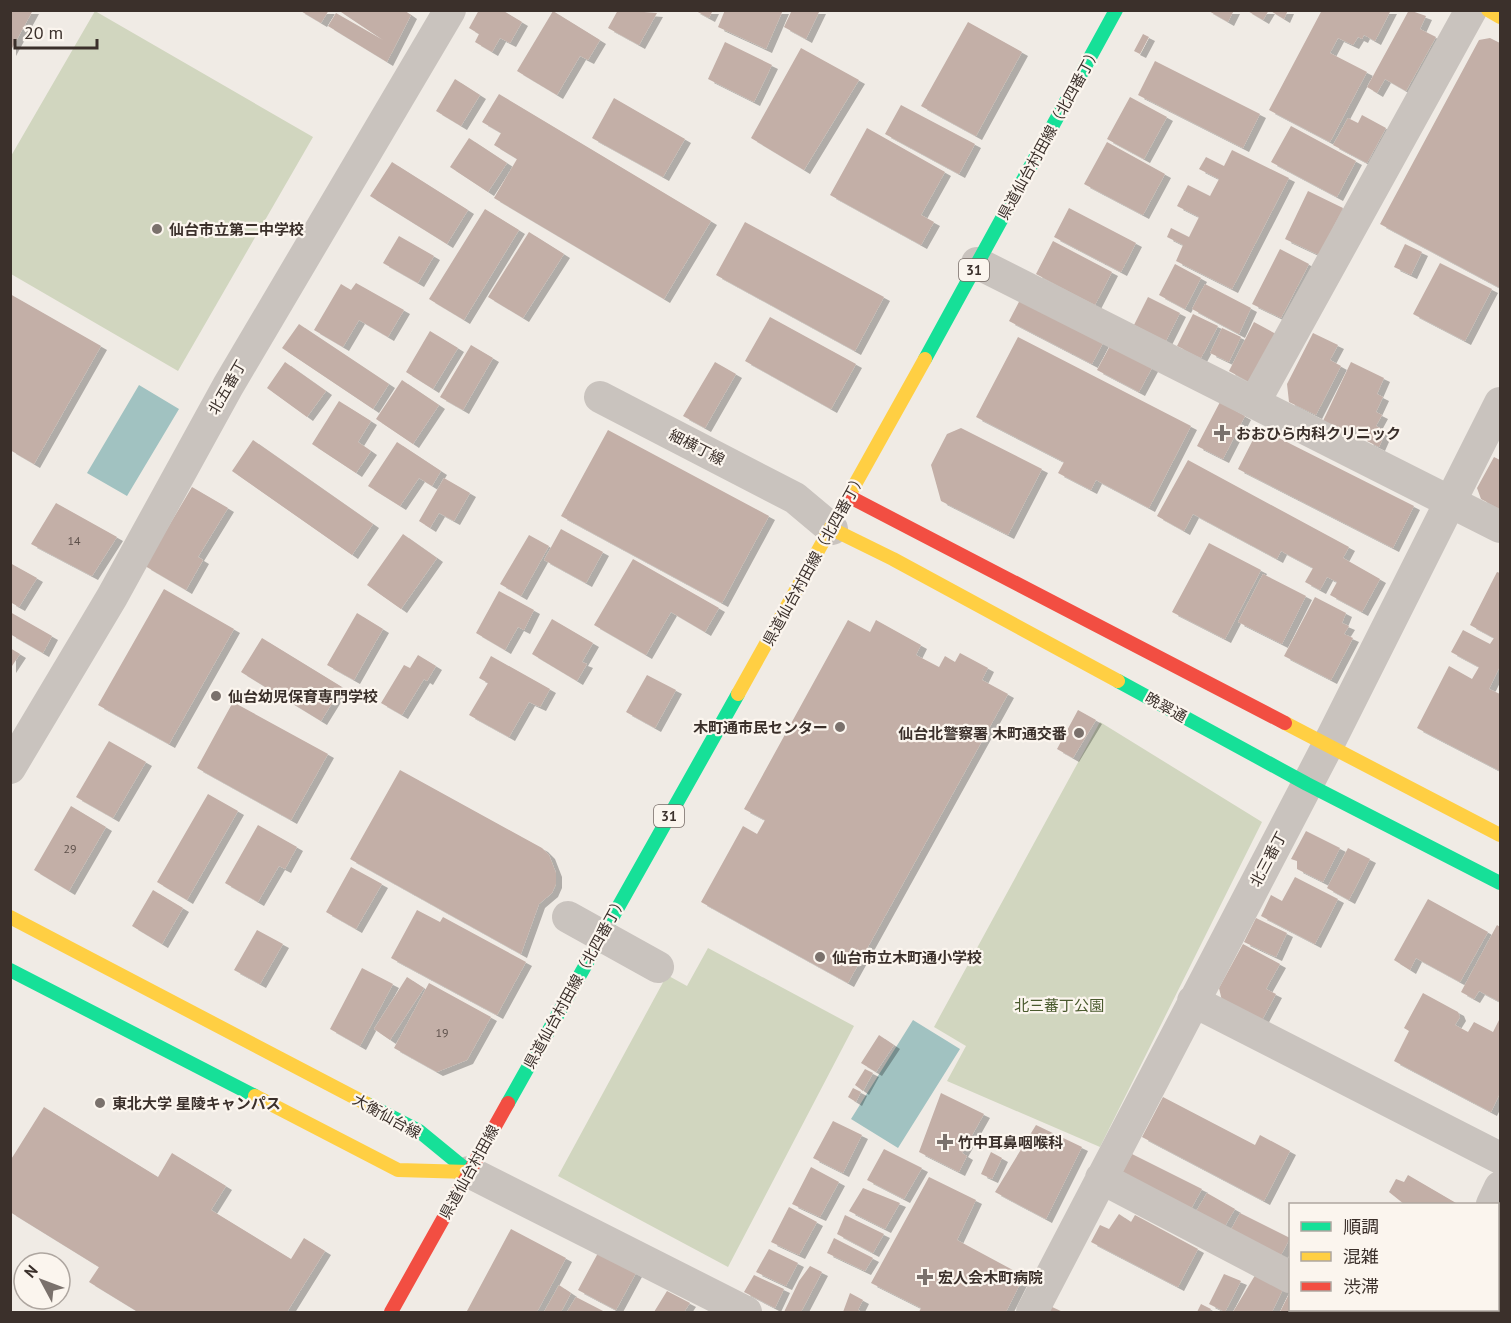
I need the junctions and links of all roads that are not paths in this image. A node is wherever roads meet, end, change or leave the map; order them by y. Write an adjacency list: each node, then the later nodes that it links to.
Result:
1 (450, 10): 16 (street, 北五番丁)
2 (1116, 10): 6 (main road, 県道仙台村田線（北四番丁） / 31)
3 (1471, 10): 8 (street)
4 (1488, 10): 5 (main road)
5 (1500, 17)
6 (977, 263): 8 (street); 10 (main road, 県道仙台村田線（北四番丁） / 31)
7 (600, 397): 11 (street, 細横丁線)
8 (1254, 403): 12 (street)
9 (1500, 403): 12 (street, 北三番丁)
10 (850, 496): 11 (street); 14 (main road, 県道仙台村田線（北四番丁） / 31); 15 (main road)
11 (795, 498): 14 (street, 細横丁線)
12 (1450, 501): 13 (street); 15 (street, 北三番丁)
13 (1500, 527)
14 (832, 529): 17 (main road, 晩翠通); 25 (main road, 県道仙台村田線（北四番丁） / 31)
15 (1327, 747): 17 (street, 北三番丁); 18 (main road)
16 (10, 768)
17 (1307, 784): 19 (main road, 晩翠通); 24 (street, 北三番丁)
18 (1500, 836)
19 (1500, 883)
20 (10, 917): 27 (main road, 大衡仙台線)
21 (568, 917): 22 (street, bridge)
22 (658, 967)
23 (10, 970): 27 (main road)
24 (1192, 1001): 26 (street); 28 (street, 北三番丁)
25 (507, 1104): 27 (main road, 県道仙台村田線 / 31)
26 (1500, 1158)
27 (469, 1172): 32 (main road, 県道仙台村田線 / 31); 33 (street)
28 (1101, 1178): 31 (street); 34 (street, 北三番丁)
29 (1500, 1187): 30 (street)
30 (1492, 1203)
31 (1289, 1276)
32 (391, 1312)
33 (746, 1312)
34 (1032, 1312)

